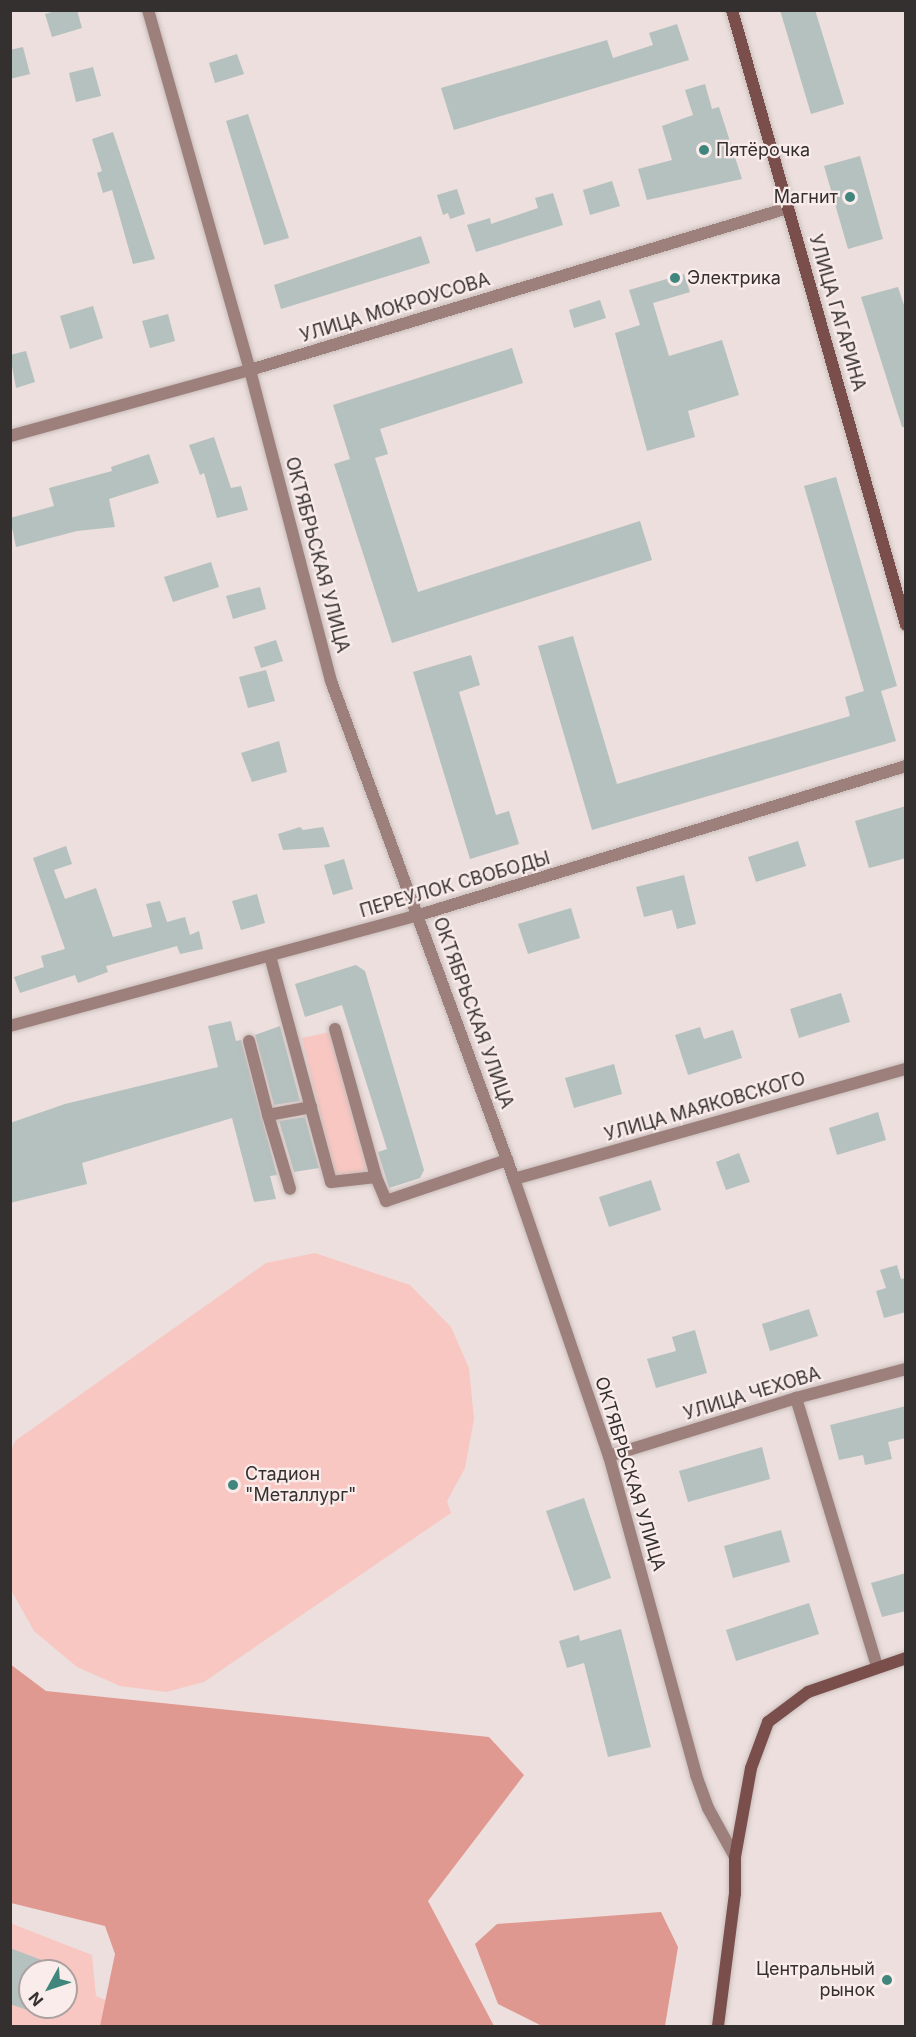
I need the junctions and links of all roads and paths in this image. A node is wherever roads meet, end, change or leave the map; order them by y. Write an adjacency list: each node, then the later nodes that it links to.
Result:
1 (148, 10): 4 (street, ОКТЯБРЬСКАЯ УЛИЦА)
2 (732, 10): 3 (main road, УЛИЦА ГАГАРИНА)
3 (788, 208): 4 (street, УЛИЦА МОКРОУСОВА); 6 (main road, УЛИЦА ГАГАРИНА)
4 (250, 370): 5 (street, УЛИЦА МОКРОУСОВА); 8 (street, ОКТЯБРЬСКАЯ УЛИЦА)
5 (10, 436)
6 (906, 625)
7 (906, 766): 8 (street, ПЕРЕУЛОК СВОБОДЫ)
8 (419, 915): 9 (street, ПЕРЕУЛОК СВОБОДЫ); 16 (street, ОКТЯБРЬСКАЯ УЛИЦА)
9 (270, 956): 10 (street, ПЕРЕУЛОК СВОБОДЫ); 14 (street)
10 (10, 1026)
11 (335, 1029): 17 (street)
12 (249, 1041): 15 (street)
13 (906, 1069): 18 (street, УЛИЦА МАЯКОВСКОГО)
14 (311, 1107): 15 (street); 17 (street)
15 (268, 1115): 19 (street)
16 (507, 1160): 17 (street); 18 (street, ОКТЯБРЬСКАЯ УЛИЦА)
17 (376, 1177)
18 (514, 1179): 22 (street, ОКТЯБРЬСКАЯ УЛИЦА)
19 (290, 1189)
20 (906, 1369): 21 (street, УЛИЦА ЧЕХОВА)
21 (796, 1398): 22 (street, УЛИЦА ЧЕХОВА); 24 (street)
22 (609, 1456): 25 (street, ОКТЯБРЬСКАЯ УЛИЦА)
23 (906, 1658): 24 (main road)
24 (877, 1666): 25 (main road)
25 (735, 1857): 26 (main road, ОКТЯБРЬСКАЯ УЛИЦА)
26 (718, 2026)

